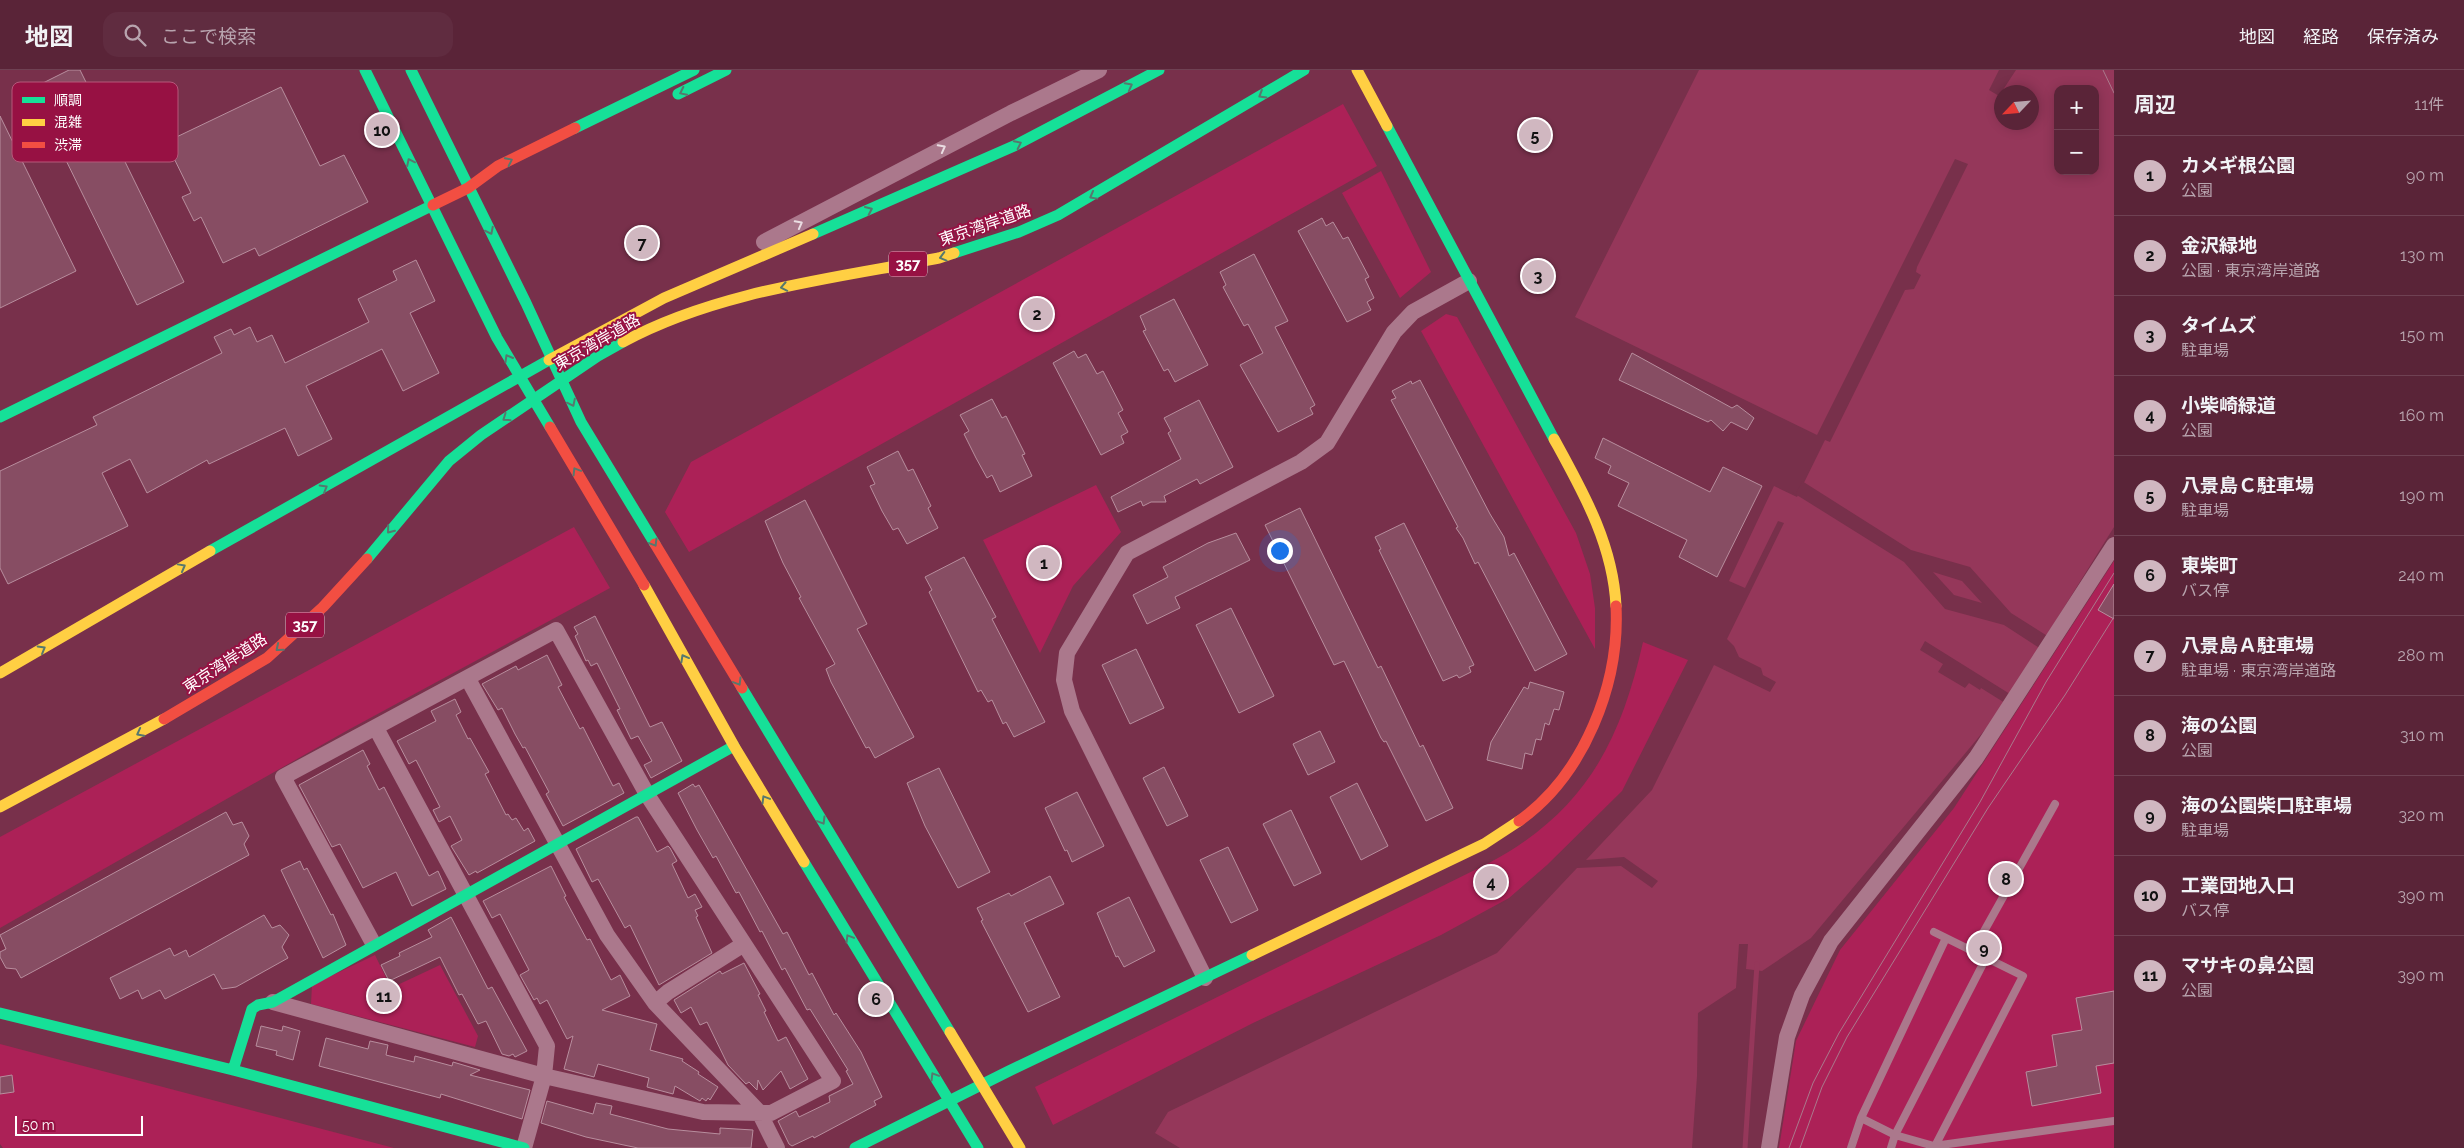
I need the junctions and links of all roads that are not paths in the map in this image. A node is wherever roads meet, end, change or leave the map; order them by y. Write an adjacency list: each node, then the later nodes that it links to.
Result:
1 (365, 70): 12 (main road, one-way to 1)
2 (411, 70): 11 (main road)
3 (694, 70): 11 (main road, one-way to 3)
4 (726, 70): 9 (main road, one-way to 9)
5 (1099, 70): 14 (street, one-way to 5)
6 (1159, 70): 14 (main road, 東京湾岸道路, one-way to 6)
7 (1304, 70): 17 (main road, 東京湾岸道路 / 357, one-way to 17)
8 (1357, 70): 13 (main road)
9 (664, 100)
10 (496, 181): 11 (main road)
11 (468, 188): 12 (main road); 15 (main road, one-way to 15)
12 (431, 206): 16 (main road, one-way to 12); 19 (main road)
13 (1470, 280): 36 (street); 36 (main road)
14 (664, 298): 15 (main road, 東京湾岸道路)
15 (552, 359): 16 (main road, 東京湾岸道路); 17 (main road)
16 (520, 378): 18 (main road); 21 (main road, 東京湾岸道路, one-way to 16)
17 (561, 381): 18 (main road, 東京湾岸道路 / 357); 42 (main road, one-way to 42)
18 (532, 400): 24 (main road, one-way to 18); 27 (main road, 東京湾岸道路 / 357, one-way to 27)
19 (0, 417)
20 (2114, 545): 55 (street)
21 (0, 673)
22 (468, 679): 23 (street); 25 (street); 28 (street)
23 (376, 728): 29 (street); 32 (street)
24 (734, 746): 25 (main road); 43 (main road, one-way to 24)
25 (648, 796): 28 (main road); 33 (street)
26 (2055, 804): 34 (lane)
27 (0, 807)
28 (557, 846): 29 (main road); 38 (street)
29 (466, 896): 32 (main road); 41 (street)
30 (1934, 932): 31 (lane)
31 (1946, 938): 34 (lane); 45 (lane)
32 (373, 944): 37 (main road)
33 (744, 944): 38 (street); 44 (street)
34 (1973, 951): 35 (lane)
35 (1986, 958): 47 (lane); 49 (lane)
36 (1205, 978): 42 (main road)
37 (273, 1002): 40 (main road); 41 (street)
38 (655, 1004): 44 (street)
39 (0, 1013): 40 (main road)
40 (233, 1070): 50 (main road)
41 (544, 1076): 44 (street); 50 (street)
42 (982, 1085): 43 (main road); 54 (main road)
43 (949, 1101): 52 (main road); 53 (main road)
44 (759, 1112): 51 (street)
45 (1861, 1118): 47 (lane); 56 (lane)
46 (2114, 1121): 48 (lane)
47 (1894, 1135): 49 (lane); 57 (lane)
48 (1969, 1145): 49 (lane)
49 (1934, 1147)
50 (524, 1148)
51 (777, 1148)
52 (855, 1148)
53 (978, 1148)
54 (1020, 1148)
55 (1769, 1148)
56 (1851, 1148)
57 (1891, 1148)

